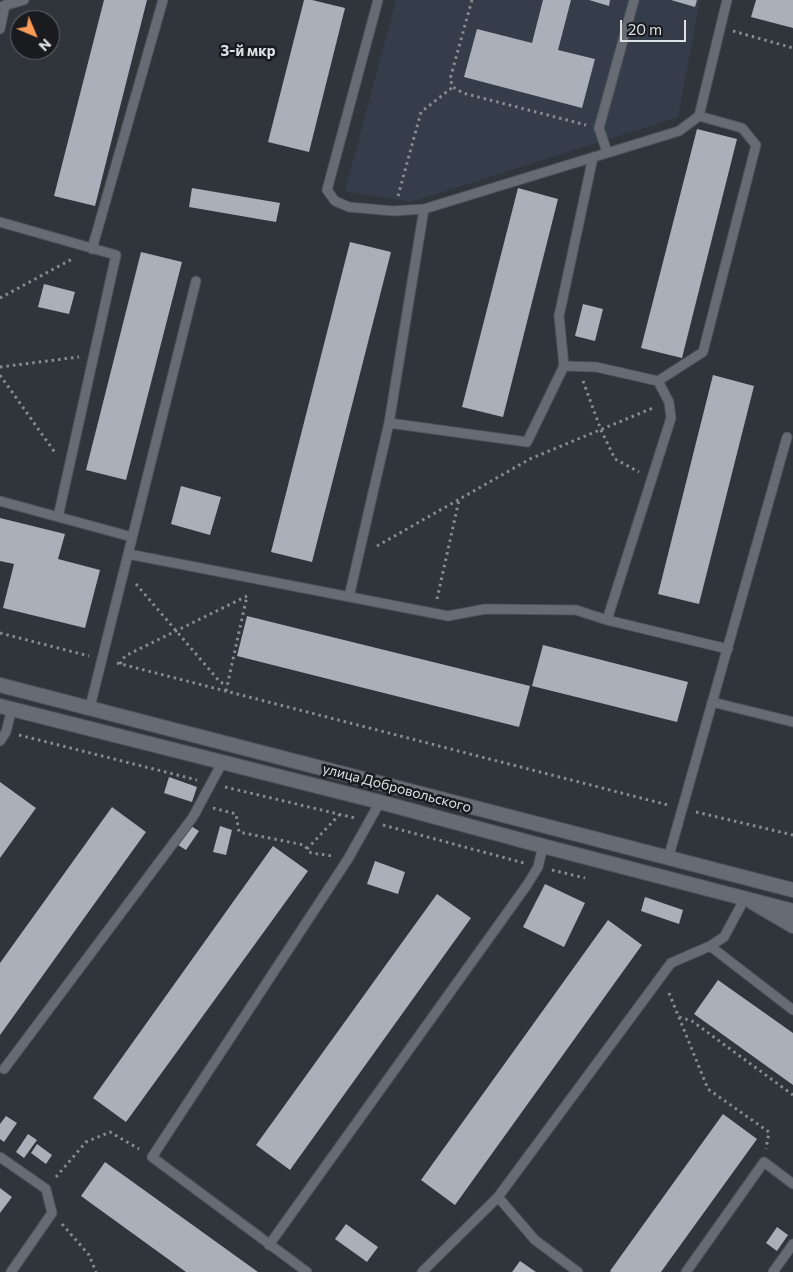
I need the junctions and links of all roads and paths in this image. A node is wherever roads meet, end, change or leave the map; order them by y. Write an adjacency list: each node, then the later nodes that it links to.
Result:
1 (24, 0): 7 (lane)
2 (163, 0): 19 (lane)
3 (378, 0): 17 (lane)
4 (472, 0): 11 (path)
5 (634, 0): 13 (lane)
6 (727, 0): 8 (lane)
7 (3, 6): 9 (lane)
8 (720, 28): 10 (path); 12 (lane)
9 (0, 29)
10 (793, 48)
11 (453, 87): 13 (path); 17 (path)
12 (699, 116): 14 (lane); 27 (lane)
13 (599, 128): 14 (lane)
14 (607, 152): 15 (lane)
15 (593, 157): 16 (lane); 23 (lane)
16 (424, 209): 17 (lane); 29 (lane)
17 (393, 211)
18 (0, 222): 19 (lane)
19 (92, 249): 21 (path); 22 (lane)
20 (196, 281): 37 (lane)
21 (0, 298)
22 (95, 356): 25 (path); 32 (lane)
23 (564, 366): 24 (lane); 29 (lane)
24 (578, 366): 27 (lane); 30 (path)
25 (0, 367)
26 (0, 375): 32 (path)
27 (658, 381): 28 (lane)
28 (670, 402): 30 (path); 33 (lane)
29 (389, 423): 39 (lane)
30 (601, 430): 33 (path); 34 (path)
31 (787, 437): 48 (lane)
32 (69, 472): 36 (lane)
33 (651, 479): 45 (lane)
34 (459, 499): 39 (path); 44 (path)
35 (0, 501): 36 (lane)
36 (58, 517): 37 (lane)
37 (132, 537): 38 (lane)
38 (128, 554): 40 (lane); 41 (lane)
39 (358, 557): 43 (lane)
40 (124, 569): 46 (path); 49 (lane)
41 (251, 578): 42 (path); 43 (lane)
42 (247, 596): 46 (path); 52 (path)
43 (349, 597): 44 (lane)
44 (434, 613): 45 (lane)
45 (607, 620): 48 (lane)
46 (176, 631): 50 (path); 52 (path)
47 (0, 633): 49 (path)
48 (728, 648): 54 (lane)
49 (102, 659): 50 (path); 56 (lane)
50 (120, 664): 53 (path)
51 (0, 685): 56 (main road, улица Добровольского)
52 (227, 685): 53 (path)
53 (226, 691): 64 (path)
54 (712, 702): 57 (lane); 64 (lane)
55 (6, 707): 58 (lane); 60 (main road, улица Добровольского)
56 (90, 707): 71 (main road, улица Добровольского)
57 (793, 722)
58 (6, 732): 59 (lane); 61 (path)
59 (0, 741)
60 (222, 763): 61 (lane); 62 (main road, улица Добровольского)
61 (211, 784): 63 (lane); 65 (path)
62 (380, 802): 66 (lane); 68 (main road, улица Добровольского)
63 (200, 805): 69 (path); 83 (lane)
64 (682, 809): 67 (path); 71 (lane)
65 (339, 814): 66 (path); 69 (path)
66 (368, 822): 70 (lane); 72 (path)
67 (793, 835)
68 (543, 846): 72 (lane); 73 (main road, улица Добровольского)
69 (307, 849): 70 (path)
70 (348, 859): 86 (lane)
71 (668, 859): 73 (main road); 75 (main road, улица Добровольского)
72 (538, 867): 74 (path); 92 (lane)
73 (663, 878): 76 (main road, улица Добровольского)
74 (593, 879)
75 (793, 890)
76 (745, 898): 77 (main road, улица Добровольского); 78 (main road, улица Добровольского); 79 (lane)
77 (793, 911)
78 (793, 926)
79 (710, 946): 80 (lane); 81 (lane)
80 (660, 978): 82 (path); 90 (lane)
81 (793, 1010)
82 (679, 1017): 84 (path); 87 (path)
83 (4, 1069)
84 (793, 1095)
85 (0, 1157): 89 (lane)
86 (152, 1157): 89 (path); 92 (lane)
87 (764, 1162): 88 (lane); 99 (lane)
88 (793, 1184)
89 (46, 1189): 91 (lane)
90 (498, 1197): 97 (lane); 98 (lane)
91 (52, 1213): 94 (lane); 95 (path)
92 (269, 1244): 96 (lane)
93 (793, 1244): 100 (lane)
94 (11, 1272)
95 (96, 1272)
96 (307, 1272)
97 (422, 1272)
98 (578, 1272)
99 (686, 1272)
100 (773, 1272)

